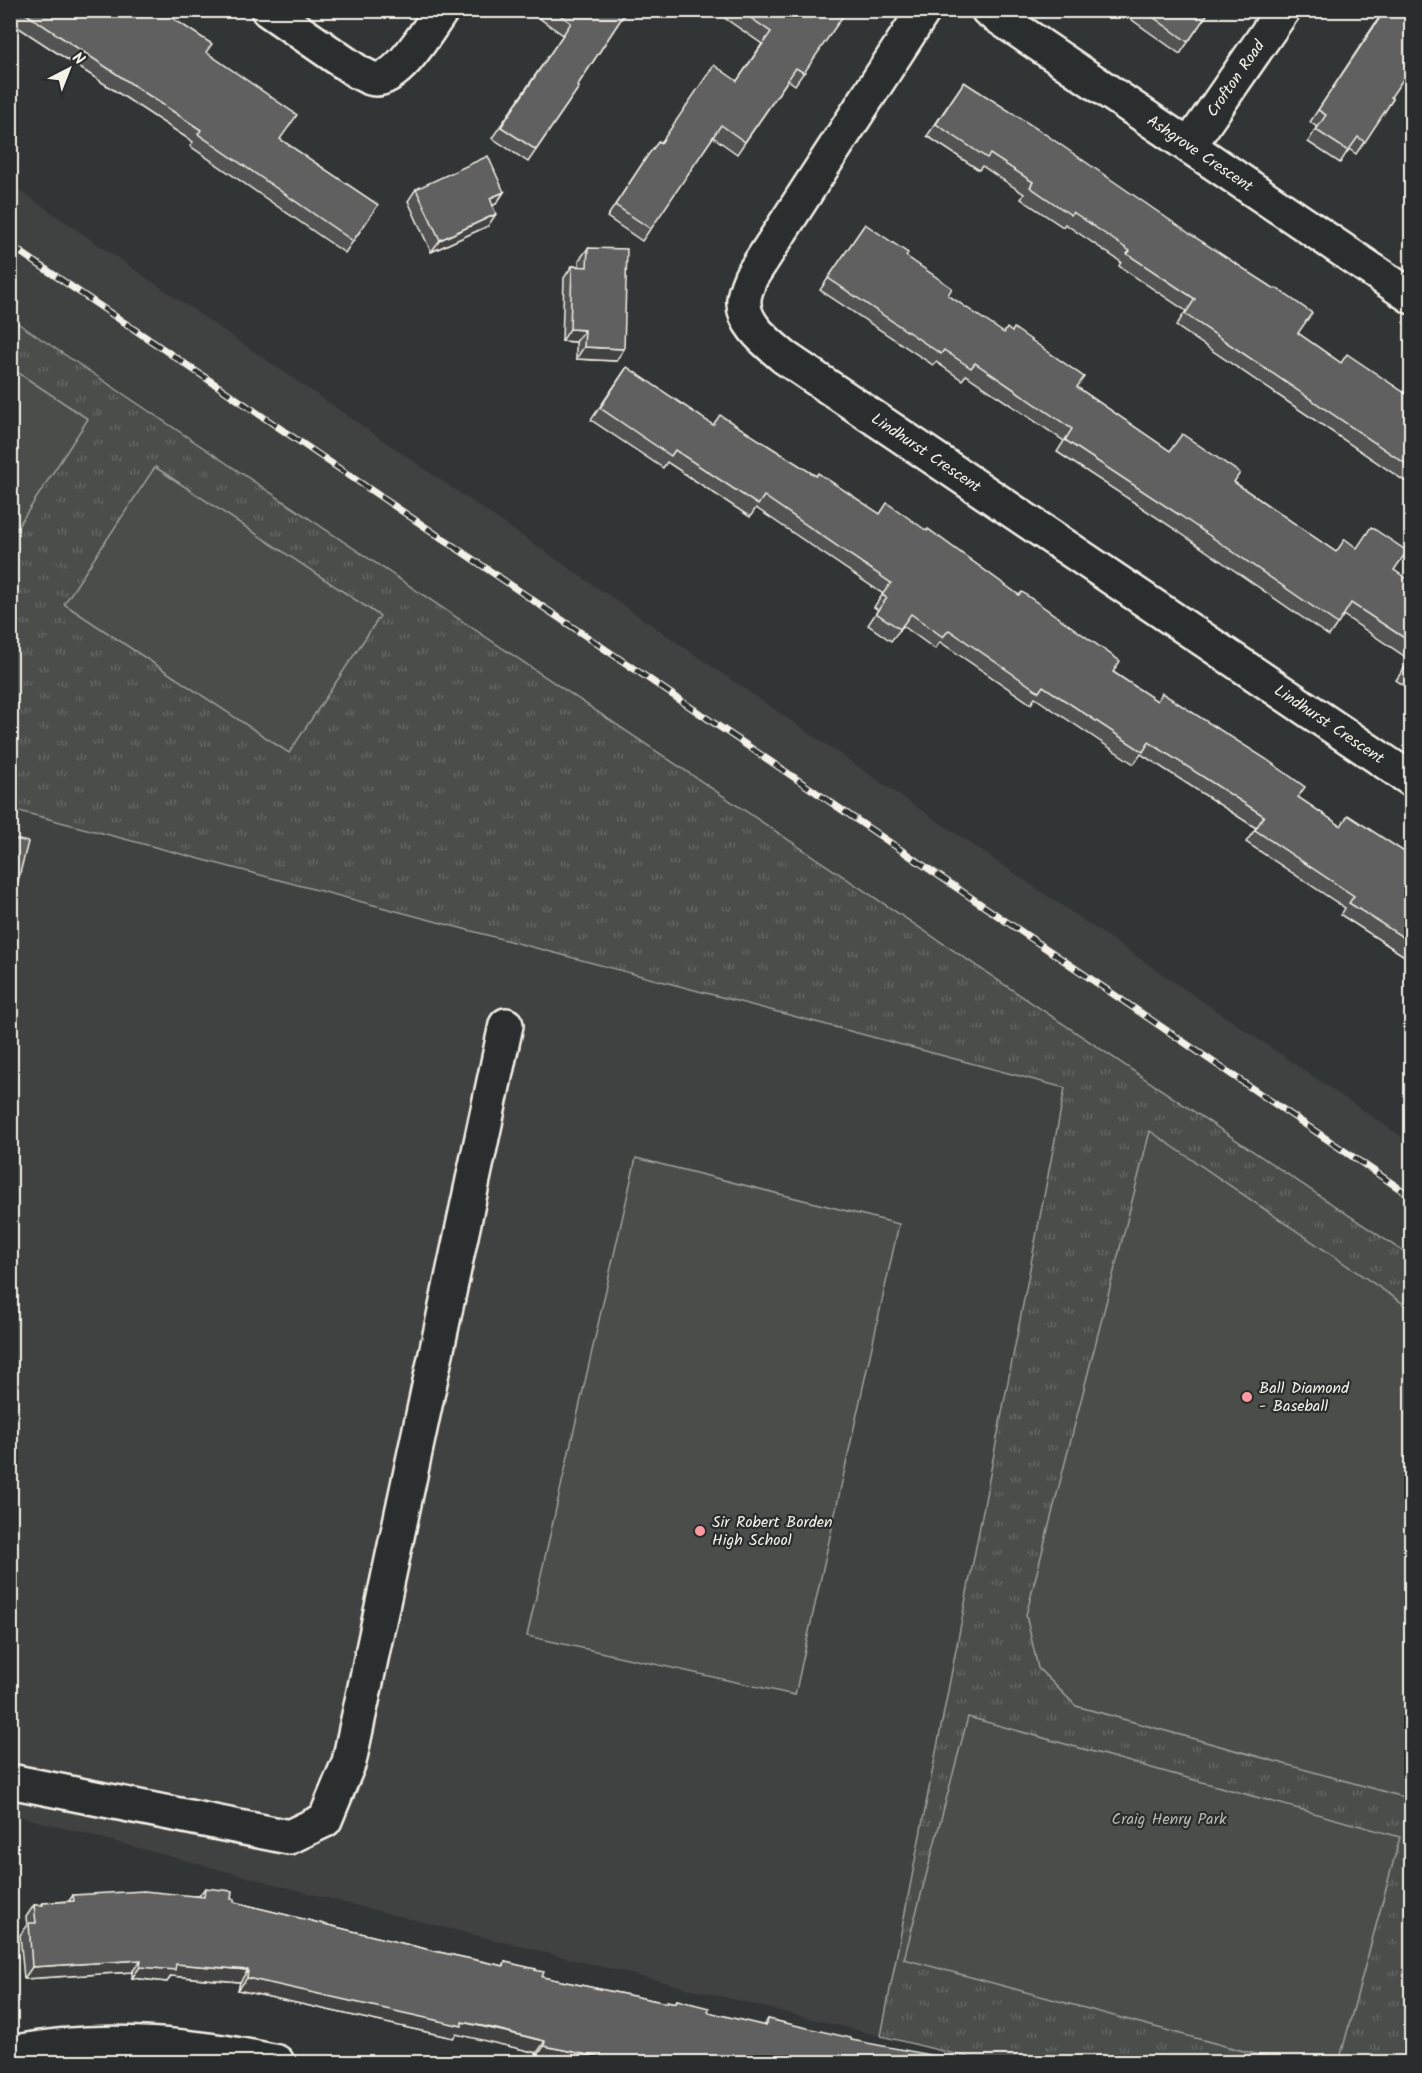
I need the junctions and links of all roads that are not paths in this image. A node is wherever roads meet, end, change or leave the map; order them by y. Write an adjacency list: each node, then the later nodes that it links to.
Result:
1 (268, 10): 2 (street)
2 (442, 10)
3 (924, 10): 8 (street, Lindhurst Crescent)
4 (988, 10): 6 (street, Ashgrove Crescent)
5 (1284, 10): 6 (street, Crofton Road)
6 (1189, 146): 7 (street, Ashgrove Crescent)
7 (1412, 297)
8 (1412, 780)
9 (506, 1025): 10 (street)
10 (10, 1781)
11 (10, 2054): 12 (street)
12 (277, 2062)

